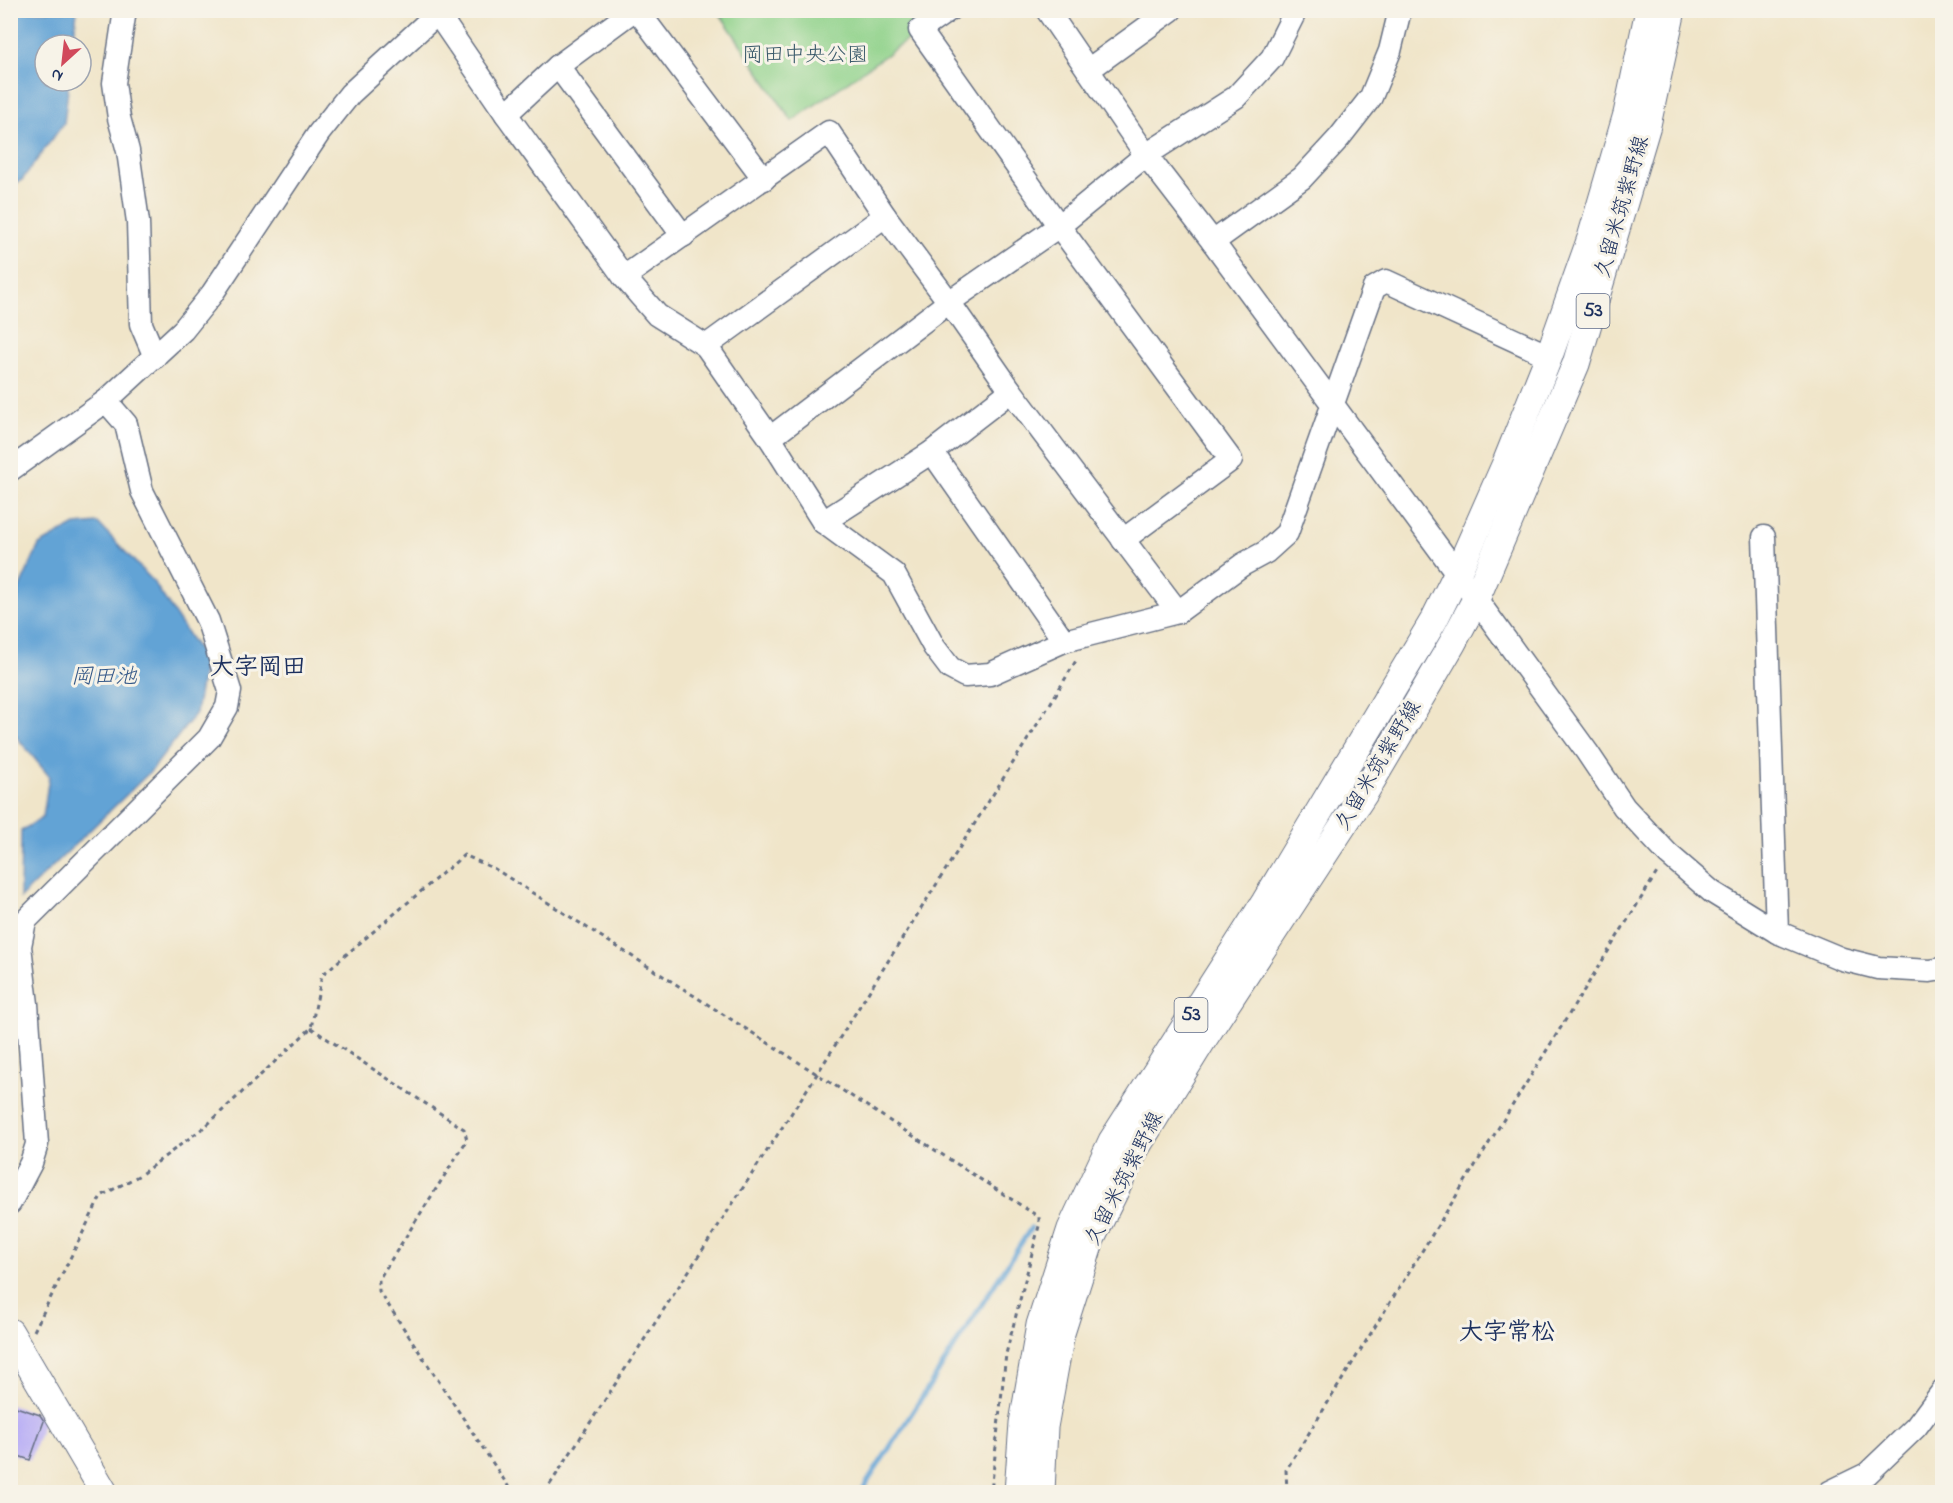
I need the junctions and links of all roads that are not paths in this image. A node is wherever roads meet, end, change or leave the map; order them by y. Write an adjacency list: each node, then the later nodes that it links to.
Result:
1 (125, 10): 24 (street)
2 (636, 10): 11 (street); 15 (street)
3 (950, 10): 17 (street)
4 (1047, 10): 12 (street)
5 (1171, 10): 12 (street)
6 (1296, 10): 14 (street)
7 (1400, 10): 19 (street)
8 (1649, 10): 23 (main road, 久留米筑紫野線 / 53)
9 (1672, 10): 35 (main road, 久留米筑紫野線 / 53)
10 (437, 11): 13 (street); 24 (street)
11 (558, 66): 13 (street); 18 (street)
12 (1088, 70): 14 (street)
13 (506, 114): 20 (street)
14 (1146, 155): 17 (street); 19 (street)
15 (764, 179): 16 (street); 18 (street)
16 (885, 216): 21 (street); 22 (street)
17 (1059, 226): 21 (street); 33 (street)
18 (682, 236): 20 (street)
19 (1213, 242): 27 (street)
20 (624, 277): 22 (street)
21 (949, 302): 25 (street); 28 (street)
22 (706, 346): 28 (street)
23 (1549, 356): 27 (street); 34 (main road, 久留米筑紫野線 / 53)
24 (155, 357): 26 (street)
25 (1011, 391): 29 (street); 33 (street)
26 (106, 401): 30 (street); 39 (street)
27 (1334, 406): 34 (street); 36 (street)
28 (770, 438): 31 (street)
29 (932, 452): 31 (street); 37 (street)
30 (10, 470)
31 (823, 522): 37 (street)
32 (1764, 537): 38 (street)
33 (1123, 540): 36 (street)
34 (1457, 574): 35 (street); 45 (main road, 久留米筑紫野線 / 53)
35 (1476, 599): 38 (street); 46 (main road, 久留米筑紫野線 / 53)
36 (1178, 612): 37 (street)
37 (1064, 641)
38 (1777, 932): 40 (street)
39 (15, 940): 41 (street)
40 (1942, 969)
41 (10, 1203)
42 (15, 1351): 44 (main road)
43 (1942, 1392): 47 (street)
44 (104, 1492)
45 (1018, 1492)
46 (1041, 1492)
47 (1830, 1492)

